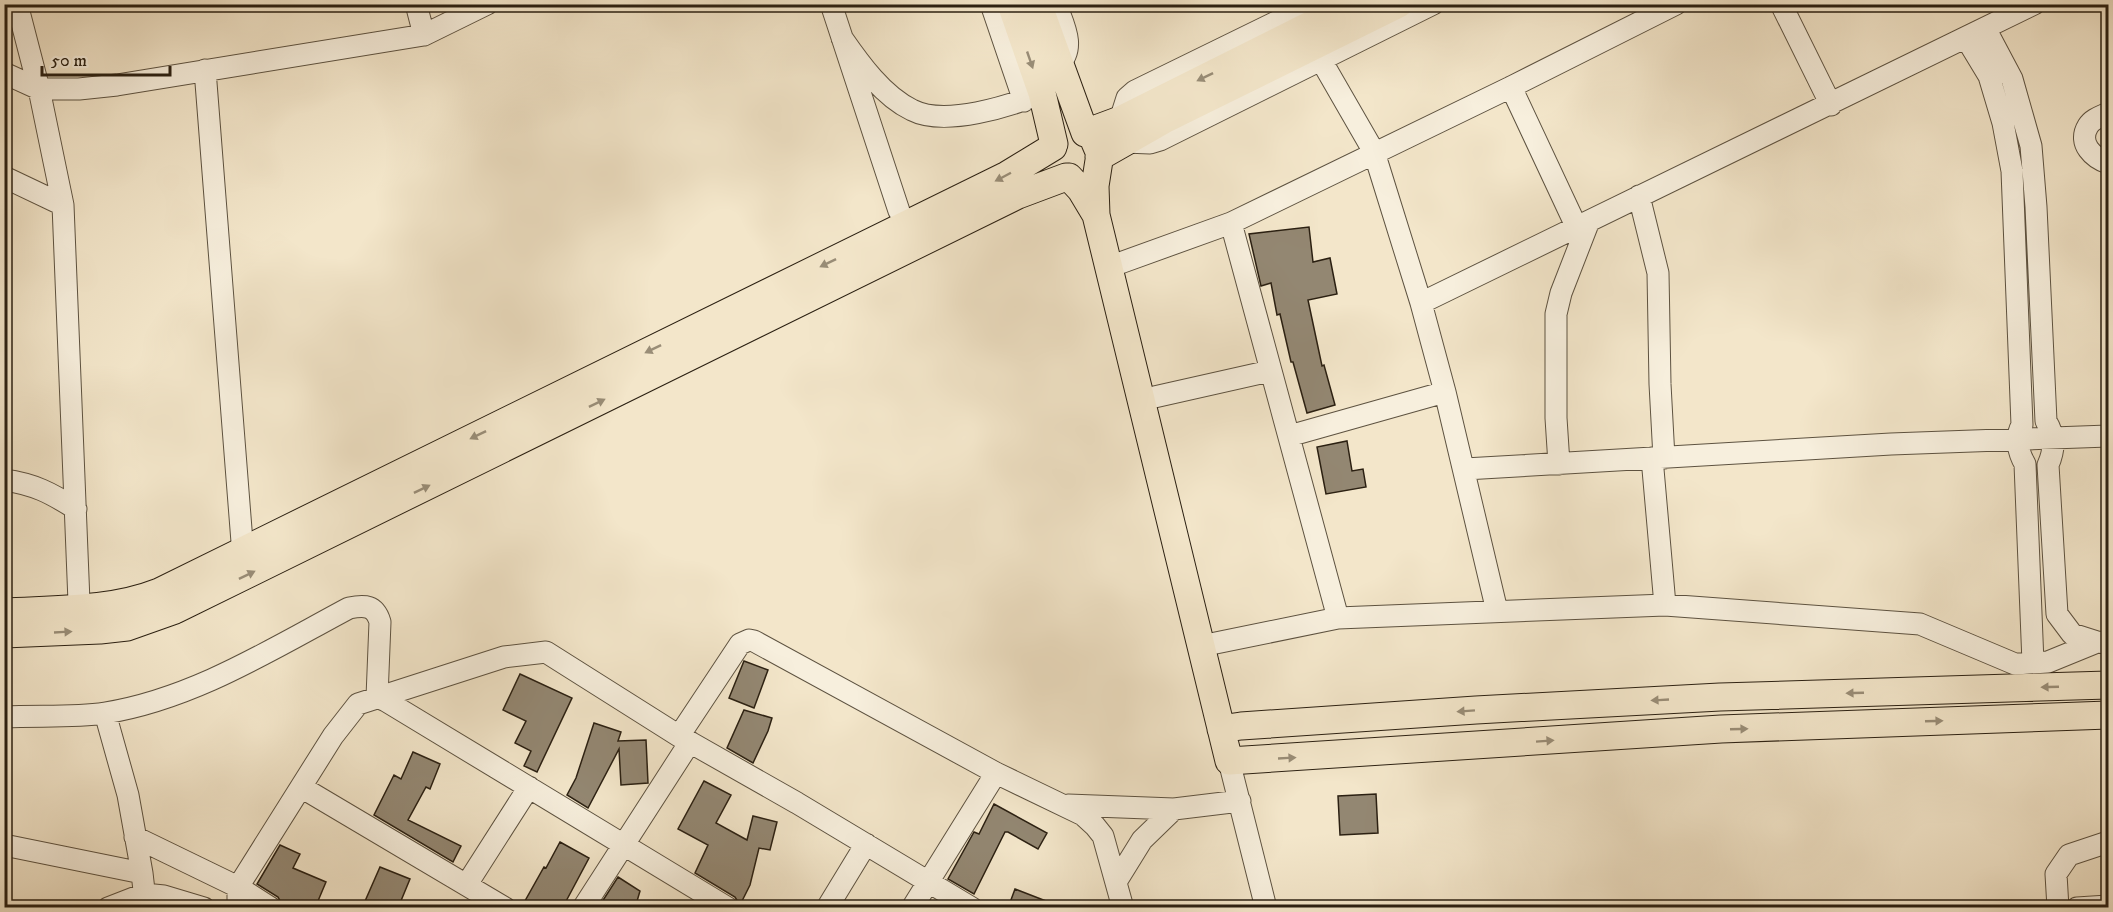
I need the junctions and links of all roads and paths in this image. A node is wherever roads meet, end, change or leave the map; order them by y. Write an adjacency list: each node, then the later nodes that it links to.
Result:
1 (17, 4): 25 (street)
2 (416, 4): 17 (street)
3 (487, 4): 17 (street)
4 (831, 4): 18 (street)
5 (991, 4): 26 (street)
6 (1011, 4): 26 (main road, one-way to 26)
7 (1038, 4): 21 (main road)
8 (1056, 4): 21 (street)
9 (1313, 4): 29 (street)
10 (1352, 4): 29 (main road, one-way to 29)
11 (1399, 4): 29 (main road)
12 (1432, 4): 20 (street)
13 (1676, 4): 24 (street)
14 (1781, 4): 27 (street)
15 (2034, 4): 16 (street)
16 (1985, 28): 19 (street); 50 (street)
17 (424, 35): 22 (street)
18 (842, 38): 26 (street); 39 (street)
19 (1966, 38): 27 (street); 51 (street)
20 (1320, 60): 29 (street); 32 (street)
21 (1058, 65): 30 (main road)
22 (206, 70): 25 (street); 57 (street)
23 (4, 73): 25 (street)
24 (1511, 87): 32 (street); 42 (street)
25 (39, 89): 38 (street)
26 (1033, 97): 31 (main road)
27 (1831, 105): 37 (street)
28 (2109, 113): 34 (street)
29 (1123, 131): 30 (main road); 33 (main road)
30 (1085, 132): 31 (main road); 33 (main road)
31 (1053, 146): 36 (main road); 61 (main road, one-way to 61)
32 (1374, 152): 41 (street); 44 (street)
33 (1099, 160): 36 (main road); 40 (main road)
34 (2109, 163)
35 (4, 177): 38 (street)
36 (1068, 177): 40 (main road); 63 (main road, one-way to 36)
37 (1639, 196): 42 (street); 52 (street)
38 (63, 205): 56 (street)
39 (899, 211)
40 (1096, 214): 43 (main road)
41 (1231, 223): 43 (street); 45 (street)
42 (1583, 224): 44 (street); 53 (street)
43 (1109, 267): 47 (main road)
44 (1421, 303): 46 (street)
45 (1270, 370): 47 (street); 48 (street)
46 (1445, 392): 48 (street); 54 (street)
47 (1141, 400): 65 (main road)
48 (1289, 436): 62 (street)
49 (2109, 436): 50 (street)
50 (2053, 438): 51 (street); 64 (street)
51 (2018, 439): 52 (street); 66 (street)
52 (1658, 458): 53 (street); 59 (street)
53 (1558, 464): 54 (street)
54 (1465, 469): 60 (street)
55 (4, 480): 56 (street)
56 (76, 508): 58 (street)
57 (242, 542)
58 (79, 602)
59 (1665, 605): 60 (street); 66 (street)
60 (1497, 611): 62 (street)
61 (4, 612)
62 (1338, 618): 65 (street)
63 (4, 634)
64 (2103, 643): 66 (street)
65 (1201, 646): 72 (main road)
66 (2033, 663)
67 (2109, 685): 72 (main road, one-way to 72)
68 (377, 697): 69 (street); 73 (street); 76 (street); 77 (street)
69 (105, 713): 71 (street); 81 (street)
70 (2109, 715): 74 (main road, one-way to 70)
71 (4, 717)
72 (1221, 729): 74 (main road)
73 (685, 739): 75 (street); 83 (street); 84 (street)
74 (1229, 761): 78 (street)
75 (996, 773): 79 (street); 86 (street)
76 (301, 787): 88 (street); 90 (street)
77 (529, 787): 83 (street); 88 (street)
78 (1240, 801): 80 (street); 102 (street)
79 (1065, 805): 80 (street); 87 (street)
80 (1173, 809): 87 (street)
81 (135, 837): 89 (street); 90 (street)
82 (2109, 842): 103 (street)
83 (624, 843): 96 (street); 97 (street)
84 (866, 844): 86 (street); 98 (street)
85 (4, 845): 89 (street)
86 (928, 882): 99 (street); 100 (street)
87 (1116, 882): 101 (street)
88 (467, 884): 95 (street)
89 (144, 892): 92 (street); 93 (street)
90 (238, 897): 94 (street)
91 (2109, 906): 104 (street)
92 (108, 908)
93 (204, 908)
94 (271, 908)
95 (505, 908)
96 (583, 908)
97 (728, 908)
98 (827, 908)
99 (912, 908)
100 (972, 908)
101 (1123, 908)
102 (1266, 908)
103 (2058, 908)
104 (2078, 908)

